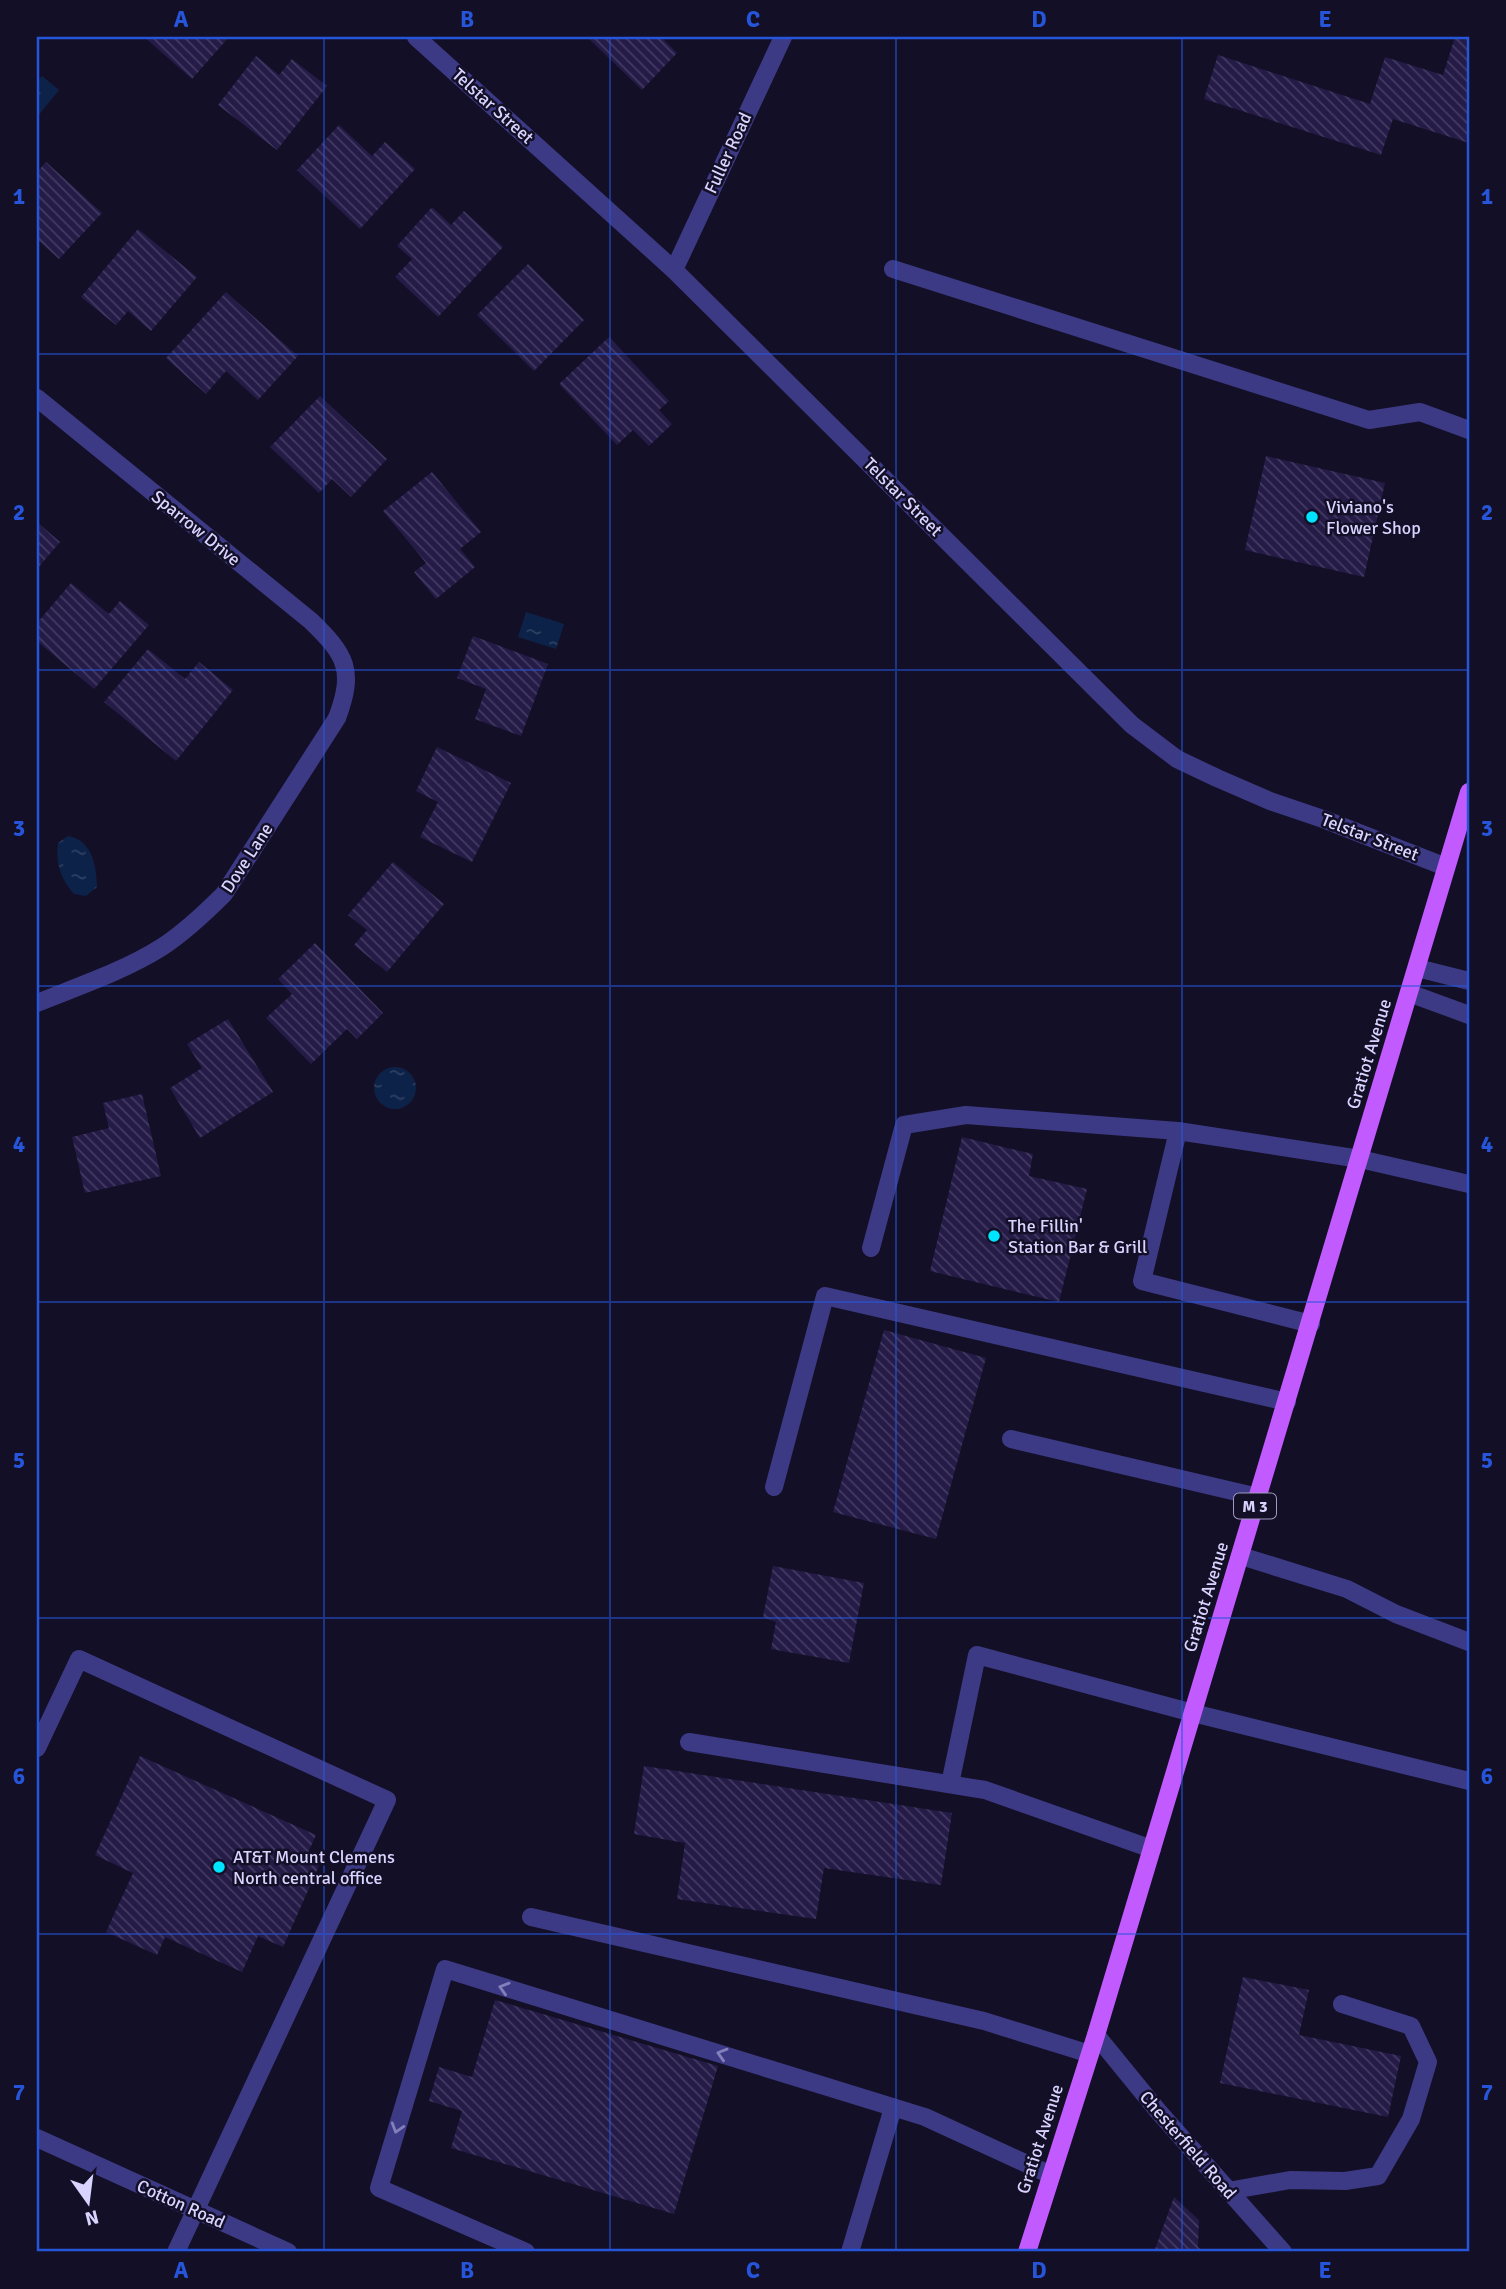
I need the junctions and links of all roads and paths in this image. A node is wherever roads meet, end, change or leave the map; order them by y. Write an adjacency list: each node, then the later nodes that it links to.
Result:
1 (416, 37): 4 (street, Telstar Street)
2 (783, 37): 4 (street, Fuller Road)
3 (893, 269): 6 (street)
4 (674, 270): 9 (street, Telstar Street)
5 (37, 398): 7 (street, Sparrow Drive)
6 (1469, 430)
7 (346, 666): 13 (street, Dove Lane)
8 (1469, 792): 9 (main road, Gratiot Avenue / M 3)
9 (1446, 867): 10 (main road, Gratiot Avenue / M 3)
10 (1417, 968): 11 (street); 12 (main road, Gratiot Avenue / M 3)
11 (1469, 981)
12 (1409, 993): 14 (street); 16 (main road, Gratiot Avenue / M 3)
13 (37, 1003)
14 (1469, 1015)
15 (1178, 1131): 16 (street); 18 (street); 19 (street)
16 (1360, 1159): 17 (street); 19 (main road, Gratiot Avenue / M 3)
17 (1469, 1184)
18 (871, 1248)
19 (1311, 1324): 20 (main road, Gratiot Avenue / M 3)
20 (1287, 1402): 22 (street); 23 (main road, Gratiot Avenue / M 3)
21 (1011, 1439): 23 (street)
22 (774, 1487)
23 (1258, 1497): 24 (main road, Gratiot Avenue / M 3)
24 (1241, 1556): 25 (street); 26 (main road, Gratiot Avenue / M 3)
25 (1469, 1643)
26 (1193, 1713): 29 (street); 30 (street); 31 (main road, Gratiot Avenue / M 3)
27 (688, 1742): 30 (street)
28 (37, 1748): 40 (street)
29 (1469, 1781)
30 (950, 1784): 31 (street)
31 (1152, 1849): 34 (main road, Gratiot Avenue / M 3)
32 (531, 1917): 35 (street)
33 (1342, 2004): 39 (street)
34 (1097, 2035): 35 (main road, Gratiot Avenue / M 3); 39 (street, Chesterfield Road)
35 (1090, 2054): 38 (main road, Gratiot Avenue / M 3)
36 (893, 2108): 38 (street); 43 (street, one-way to 43); 44 (street)
37 (37, 2138): 40 (street, Cotton Road)
38 (1051, 2175): 45 (main road, Gratiot Avenue / M 3)
39 (1228, 2191): 46 (street, Chesterfield Road)
40 (195, 2210): 41 (street); 42 (street, Cotton Road)
41 (176, 2252)
42 (288, 2252)
43 (526, 2252)
44 (850, 2252)
45 (1027, 2252)
46 (1283, 2252)

